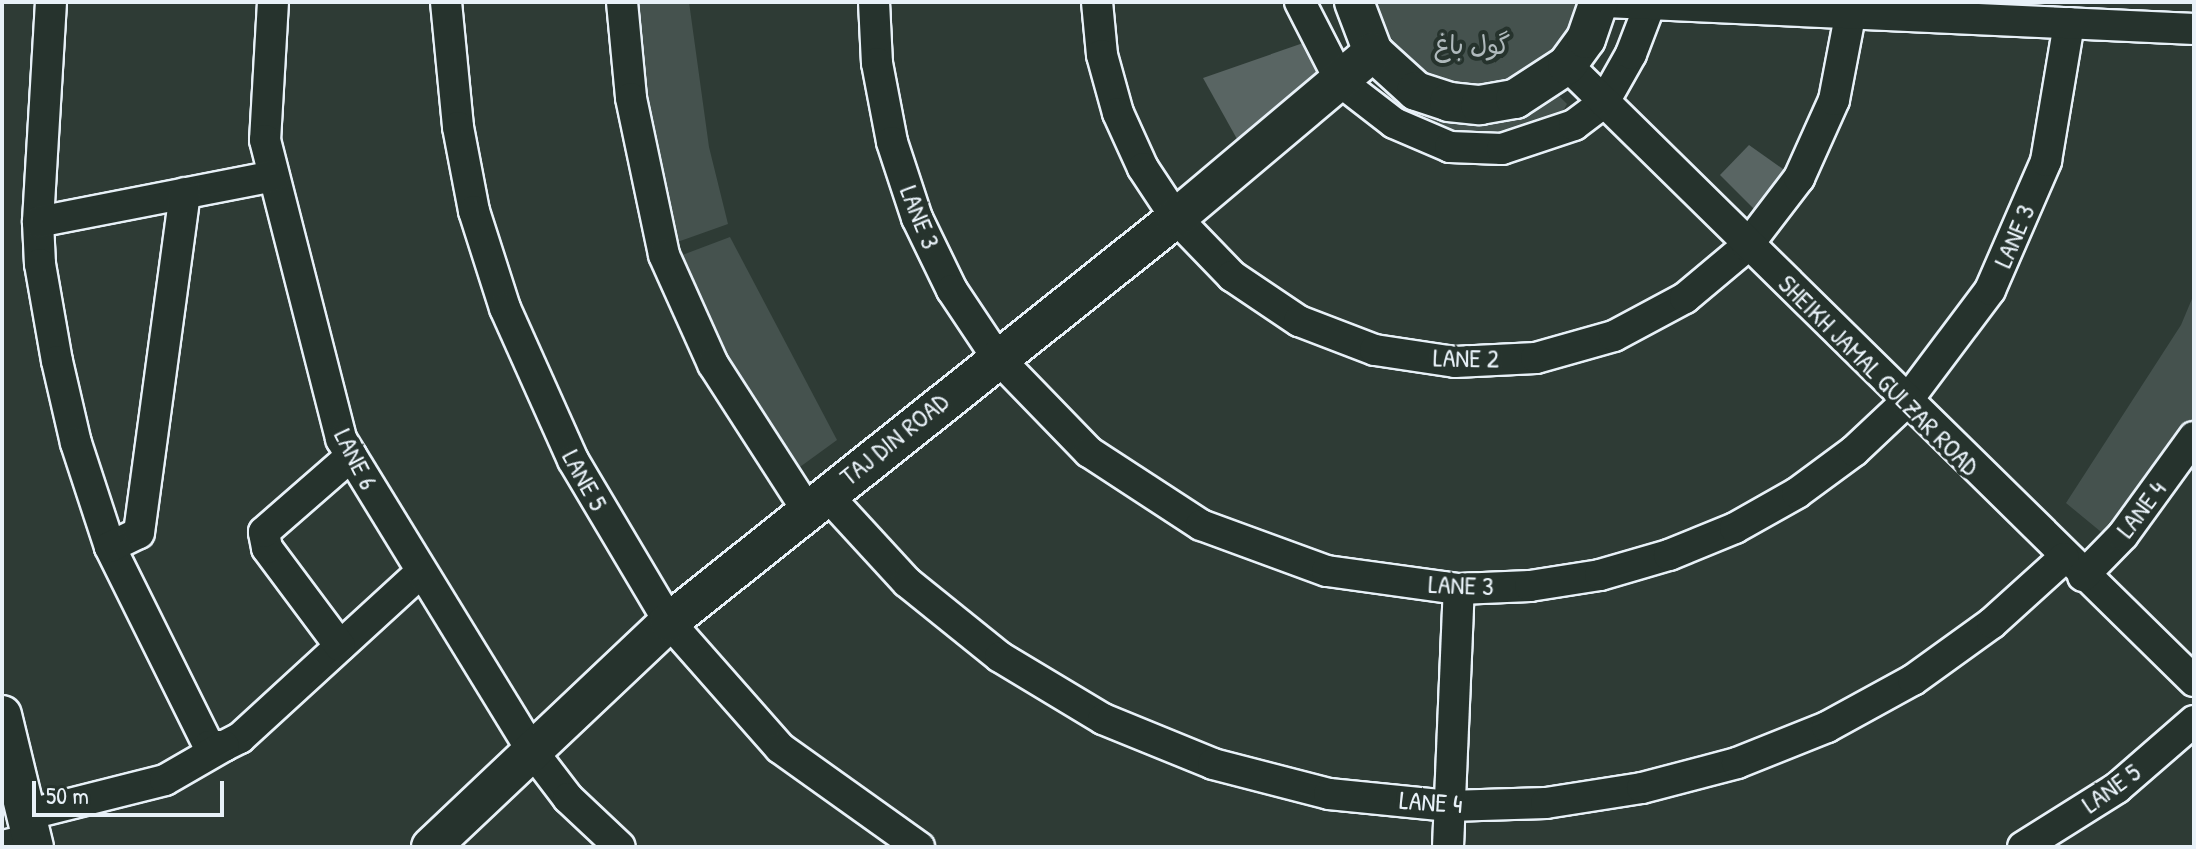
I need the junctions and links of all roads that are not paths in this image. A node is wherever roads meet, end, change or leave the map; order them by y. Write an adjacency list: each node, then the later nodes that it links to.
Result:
1 (51, 2): 22 (street)
2 (273, 2): 19 (street, LANE 6)
3 (446, 2): 33 (street, LANE 5)
4 (622, 2): 28 (street, LANE 4)
5 (874, 2): 24 (street, LANE 3)
6 (1097, 2): 21 (street, LANE 2)
7 (1300, 2): 17 (street)
8 (1354, 2): 15 (main road)
9 (1599, 2): 16 (main road)
10 (1606, 2): 11 (street)
11 (1651, 3): 12 (street); 18 (street)
12 (1850, 16): 13 (street); 23 (street, LANE 2)
13 (2069, 23): 14 (street); 25 (street, LANE 3)
14 (2194, 29)
15 (1373, 52): 16 (main road); 17 (main road, TAJ DIN ROAD)
16 (1567, 65): 18 (street, SHEIKH JAMAL GULZAR ROAD)
17 (1341, 82): 18 (street); 21 (main road, TAJ DIN ROAD)
18 (1604, 102): 23 (street, SHEIKH JAMAL GULZAR ROAD)
19 (274, 176): 20 (street); 27 (street, LANE 6)
20 (185, 193): 22 (street); 29 (street)
21 (1176, 218): 23 (street, LANE 2); 24 (main road, TAJ DIN ROAD)
22 (38, 222): 29 (street)
23 (1747, 246): 25 (street, SHEIKH JAMAL GULZAR ROAD)
24 (996, 356): 28 (main road, TAJ DIN ROAD); 32 (street, LANE 3)
25 (1906, 402): 30 (street, SHEIKH JAMAL GULZAR ROAD); 32 (street, LANE 3)
26 (2194, 437): 30 (street, LANE 4)
27 (351, 456): 31 (street, LANE 6); 34 (street)
28 (816, 502): 33 (main road, TAJ DIN ROAD); 40 (street, LANE 4)
29 (110, 547): 38 (street)
30 (2074, 567): 35 (street, SHEIKH JAMAL GULZAR ROAD); 40 (street, LANE 4)
31 (420, 573): 34 (street); 39 (street, LANE 6)
32 (1459, 589): 40 (street)
33 (669, 622): 39 (main road, TAJ DIN ROAD); 44 (street, LANE 5)
34 (340, 646): 38 (street)
35 (2194, 681)
36 (2, 715): 41 (main road)
37 (2194, 721): 46 (street, LANE 5)
38 (224, 746): 41 (street)
39 (533, 752): 42 (main road, TAJ DIN ROAD); 43 (street, LANE 6)
40 (1449, 806): 45 (street)
41 (23, 837)
42 (431, 847)
43 (620, 847)
44 (919, 847)
45 (1448, 847)
46 (2023, 847)

